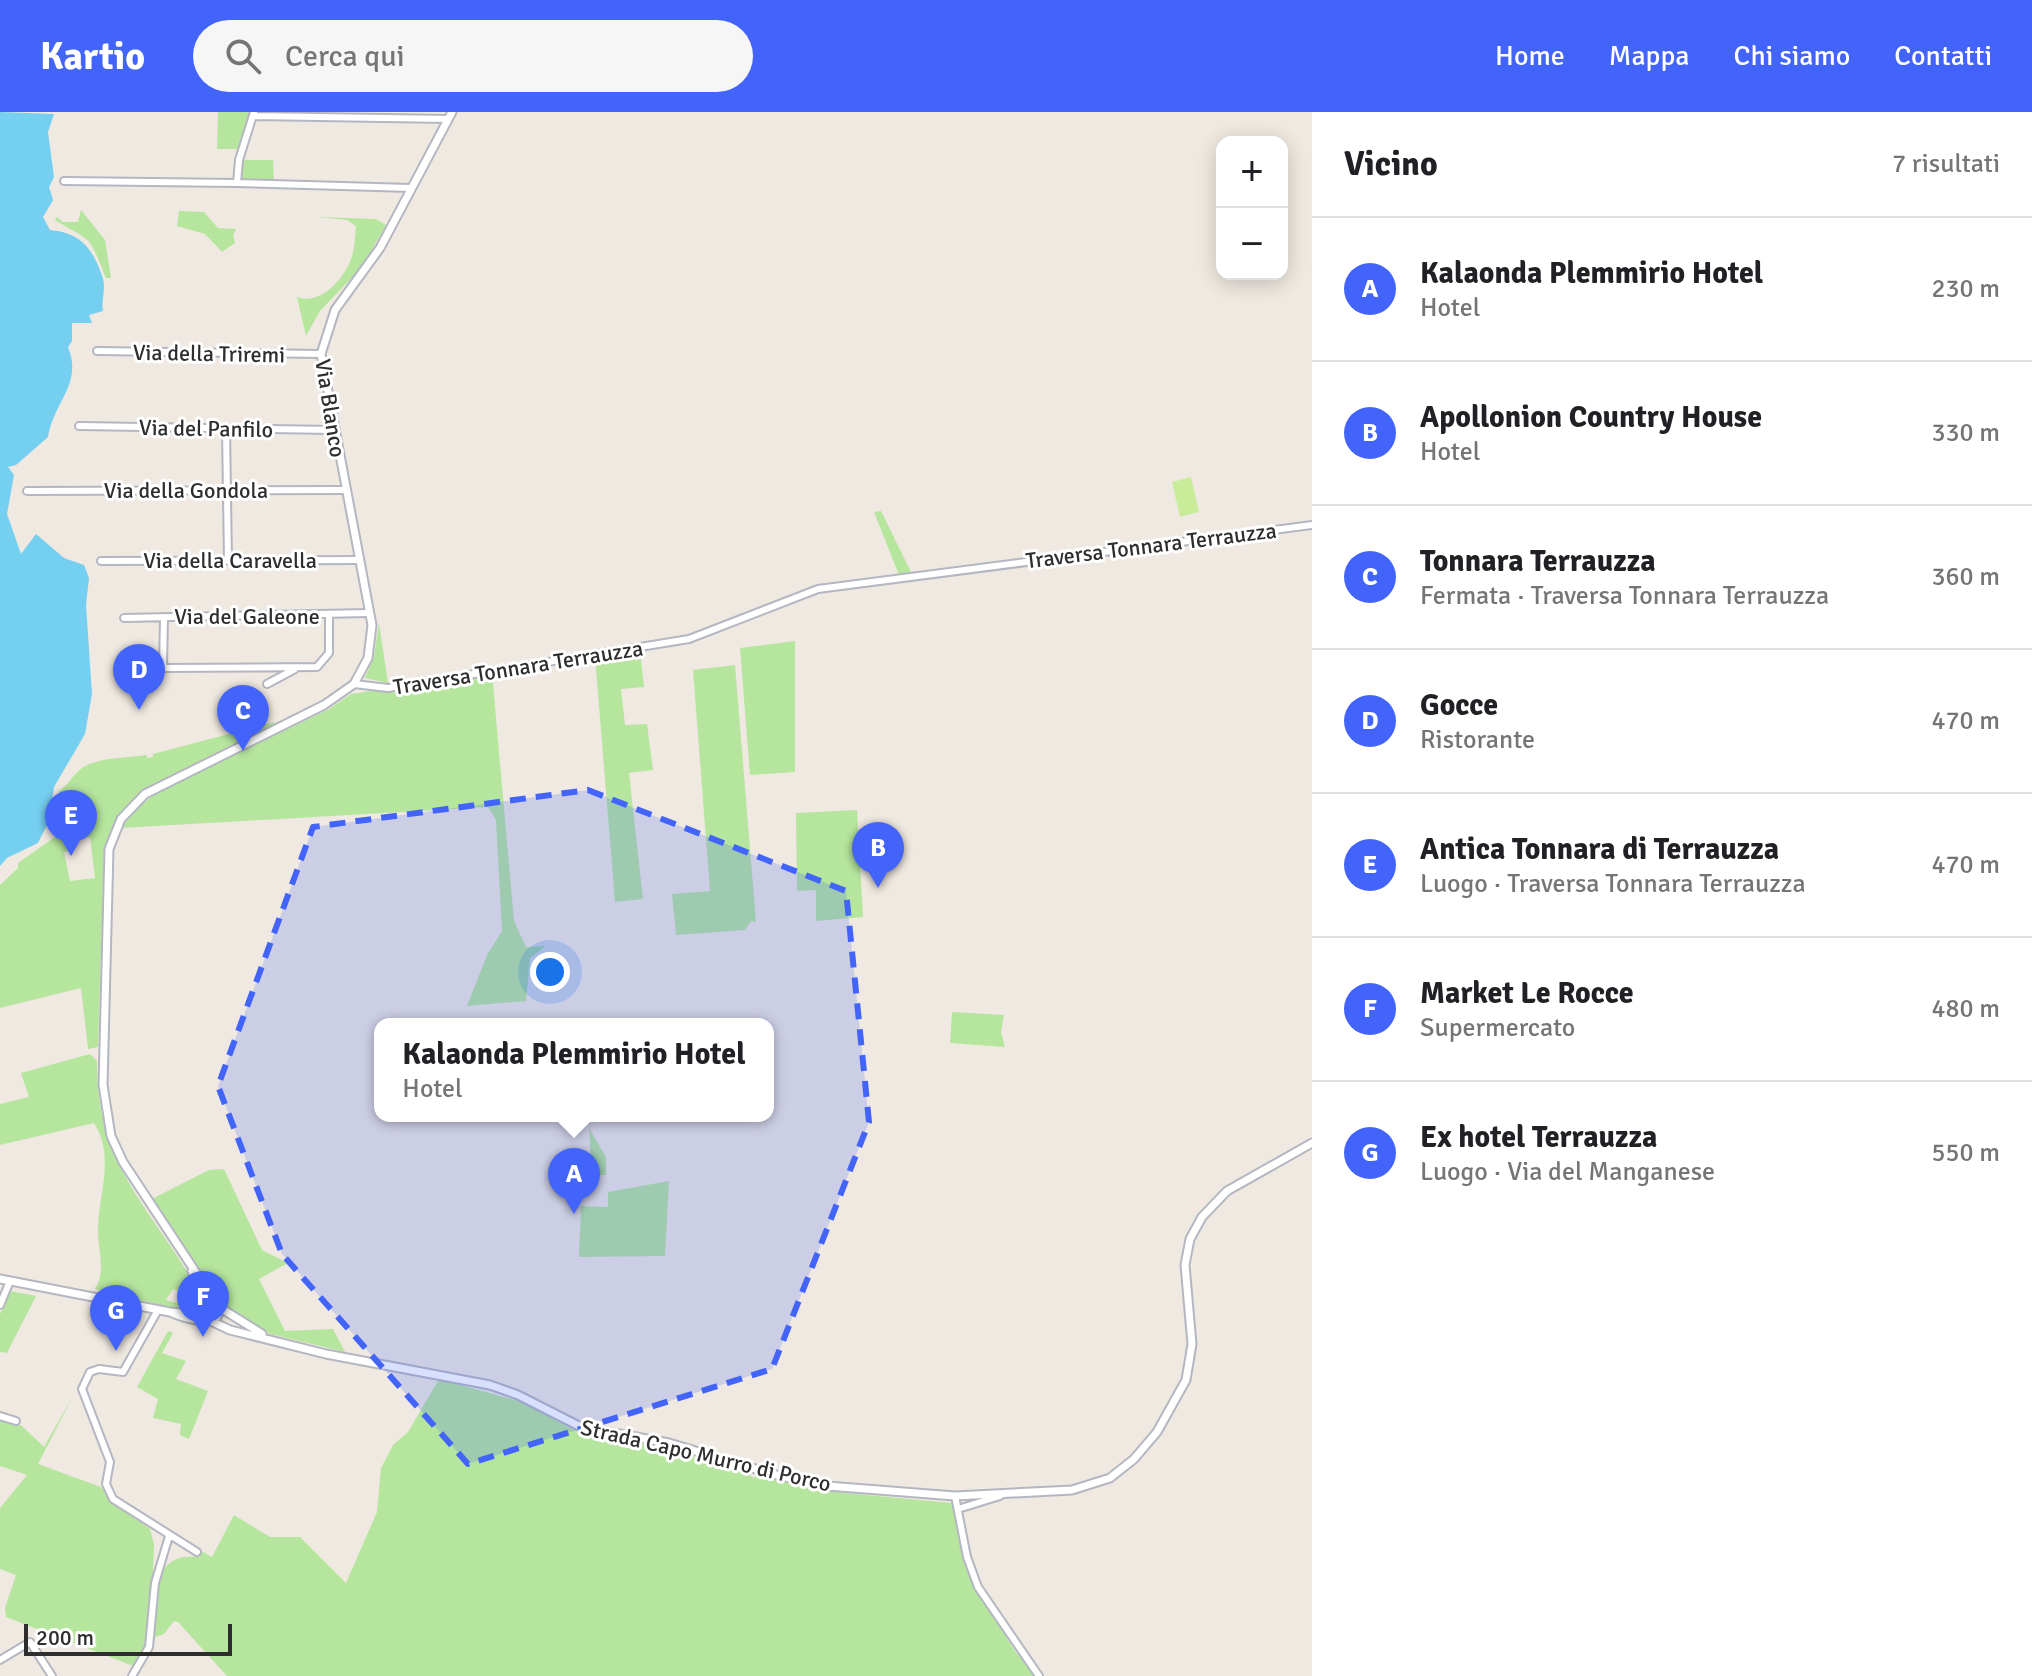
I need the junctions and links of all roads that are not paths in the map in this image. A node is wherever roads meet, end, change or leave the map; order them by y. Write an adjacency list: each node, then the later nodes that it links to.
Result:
1 (253, 114): 2 (street); 4 (street)
2 (450, 115): 5 (street, Via Blanco)
3 (64, 181): 4 (street)
4 (237, 183): 5 (street)
5 (411, 188): 7 (street, Via Blanco)
6 (97, 351): 7 (street, Via della Triremi)
7 (321, 354): 10 (street, Via Blanco)
8 (79, 426): 9 (street, Via del Panfilo)
9 (226, 428): 10 (street, Via del Panfilo); 11 (street)
10 (333, 430): 12 (street, Via Blanco)
11 (227, 490): 12 (street, Via della Gondola); 13 (street, Via della Gondola); 17 (street)
12 (345, 490): 15 (street, Via Blanco)
13 (27, 491)
14 (1312, 525): 26 (street, Traversa Tonnara Terrauzza)
15 (358, 560): 17 (street, Via della Caravella); 18 (street, Via Blanco)
16 (101, 561): 17 (street, Via della Caravella)
17 (228, 561)
18 (369, 613): 19 (street, Via del Galeone); 26 (street, Via Blanco)
19 (329, 616): 20 (street, Via del Galeone); 22 (street)
20 (164, 617): 21 (street, Via del Galeone); 24 (street)
21 (124, 618)
22 (298, 667): 24 (street); 25 (street)
23 (135, 668): 24 (street)
24 (163, 668)
25 (267, 684)
26 (354, 684): 28 (street)
27 (1312, 1143): 40 (street, Strada Capo Murro di Porco)
28 (188, 1262): 32 (street); 33 (street)
29 (0, 1279): 30 (street)
30 (10, 1281): 31 (street); 34 (street)
31 (0, 1305)
32 (218, 1305): 33 (street); 36 (street); 37 (street)
33 (204, 1306): 35 (street); 36 (street)
34 (158, 1310): 35 (street); 43 (street)
35 (170, 1312): 36 (street)
36 (208, 1319): 37 (street)
37 (271, 1339): 41 (street, Strada Capo Murro di Porco)
38 (0, 1416): 39 (street)
39 (16, 1421)
40 (1010, 1494): 41 (street, Strada Capo Murro di Porco); 42 (street)
41 (955, 1496): 42 (street)
42 (958, 1509): 48 (street)
43 (169, 1536): 44 (street); 47 (street)
44 (197, 1552)
45 (0, 1660): 46 (street)
46 (52, 1676)
47 (132, 1676)
48 (1039, 1676)

